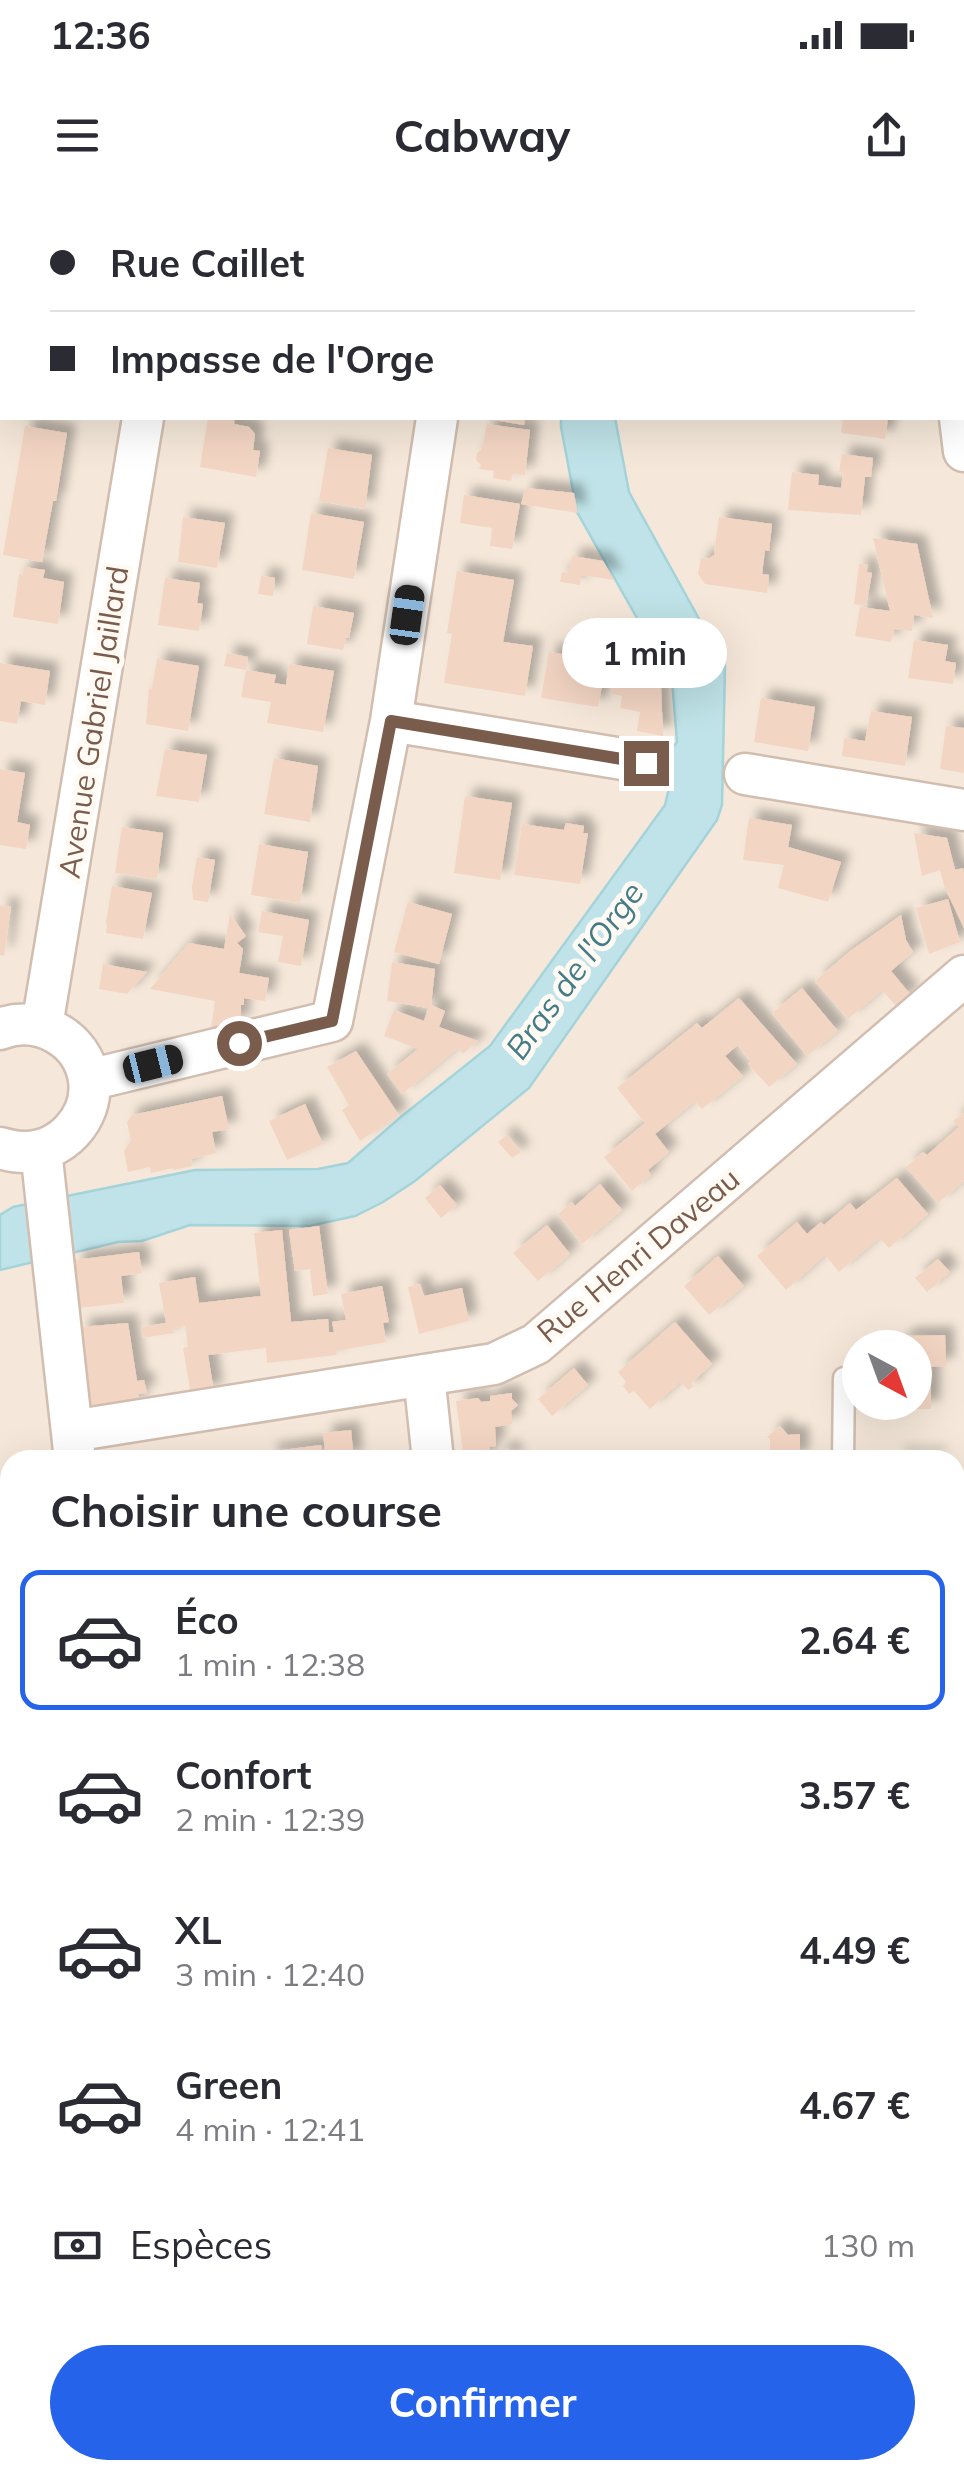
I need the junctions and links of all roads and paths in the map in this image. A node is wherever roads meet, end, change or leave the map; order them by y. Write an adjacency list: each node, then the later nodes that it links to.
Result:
1 (143, 420): 10 (street, Avenue Gabriel Jaillard)
2 (436, 420): 5 (street)
3 (960, 420): 4 (street)
4 (964, 451)
5 (391, 721): 6 (street); 12 (street)
6 (646, 763)
7 (745, 774): 8 (street)
8 (964, 810)
9 (964, 976): 15 (street, Rue Henri Daveau)
10 (42, 1026): 11 (street); 12 (street)
11 (0, 1029)
12 (89, 1080): 14 (street)
13 (0, 1148): 14 (street)
14 (41, 1150): 17 (street)
15 (424, 1375): 17 (street, Rue Henri Daveau); 18 (street)
16 (843, 1420): 19 (lane)
17 (74, 1445)
18 (432, 1450)
19 (843, 1450)

